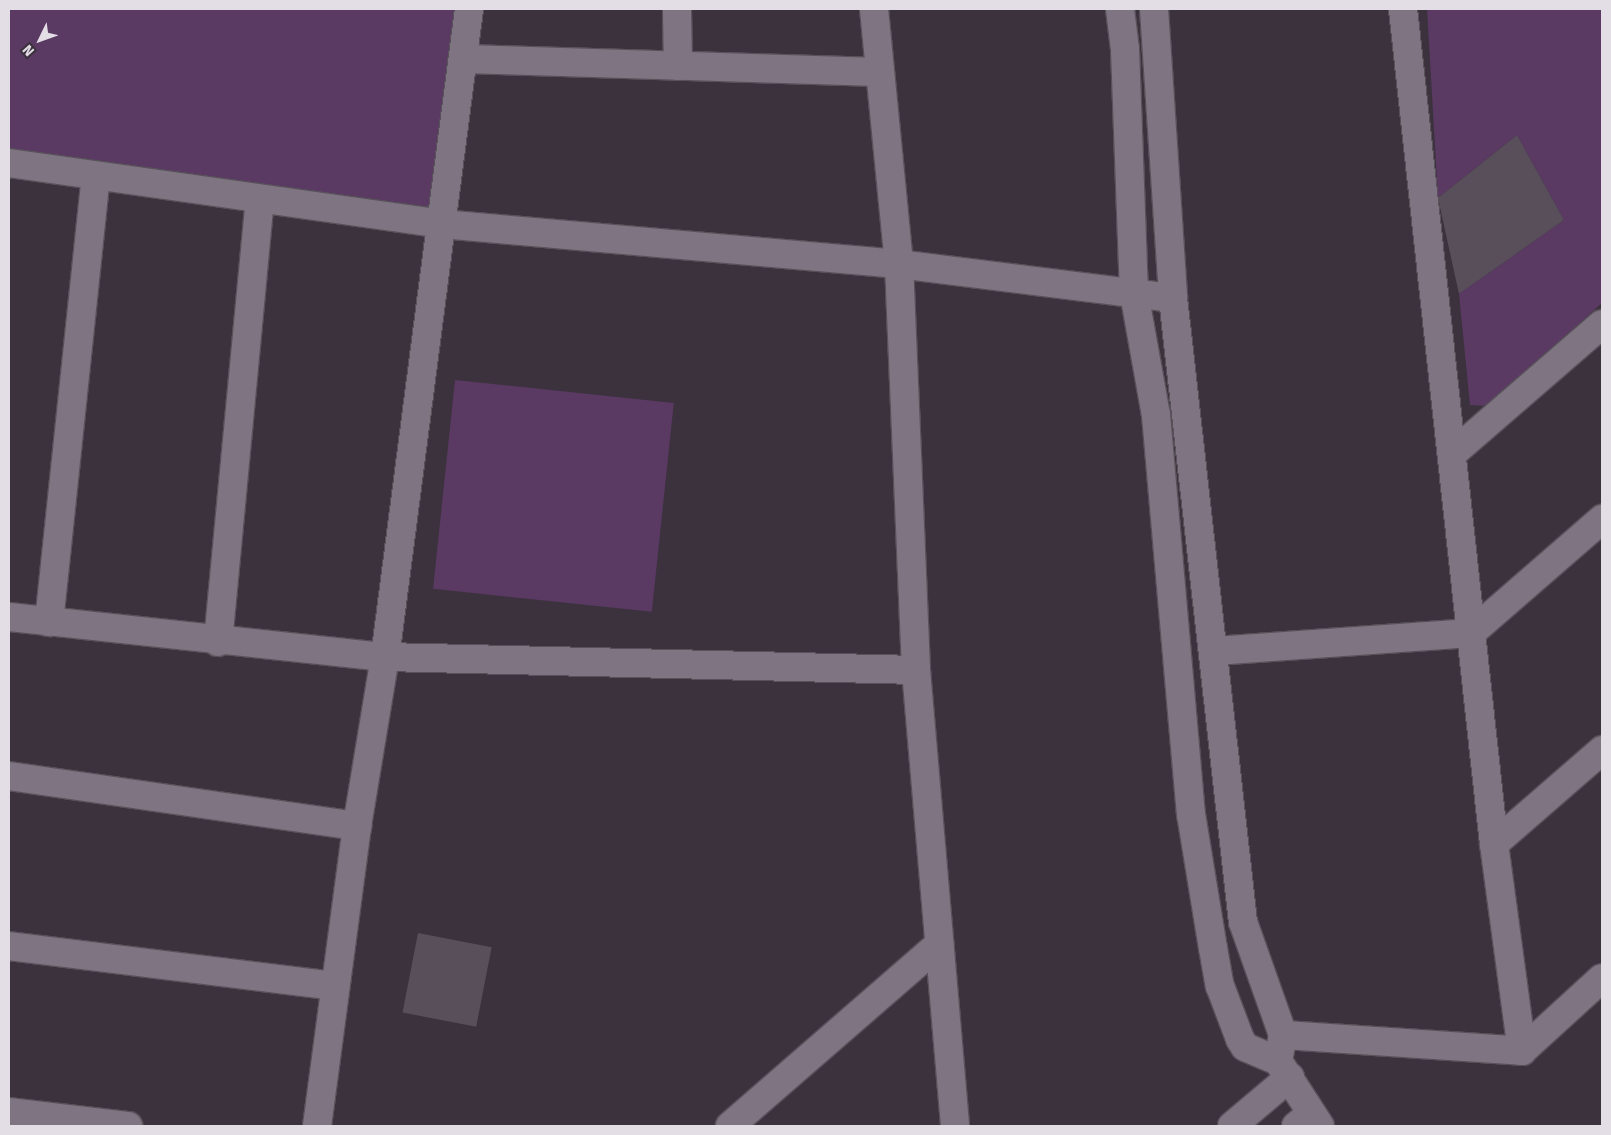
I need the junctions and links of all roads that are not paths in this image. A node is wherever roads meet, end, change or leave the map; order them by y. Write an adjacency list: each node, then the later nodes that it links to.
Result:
1 (469, 9): 7 (street)
2 (676, 9): 8 (street)
3 (874, 9): 9 (street)
4 (1120, 9): 15 (street)
5 (1154, 9): 16 (street)
6 (1403, 9): 18 (street)
7 (465, 59): 8 (street); 13 (street)
8 (678, 66): 9 (street)
9 (880, 72): 14 (street)
10 (9, 164): 11 (street)
11 (96, 176): 12 (street); 21 (street)
12 (260, 201): 13 (street); 23 (street)
13 (441, 224): 14 (street); 25 (street)
14 (899, 264): 15 (street); 26 (street)
15 (1134, 293): 16 (street); 37 (street)
16 (1173, 298): 24 (street)
17 (1602, 324): 18 (street)
18 (1452, 454): 22 (street)
19 (1602, 519): 22 (street)
20 (9, 617): 21 (street)
21 (49, 622): 23 (street)
22 (1471, 633): 24 (street); 30 (street)
23 (218, 642): 25 (street)
24 (1214, 651): 35 (street)
25 (385, 657): 26 (street); 29 (street)
26 (916, 670): 31 (street)
27 (1602, 750): 30 (street)
28 (9, 776): 29 (street)
29 (357, 826): 34 (street)
30 (1494, 844): 36 (street)
31 (939, 944): 42 (street); 43 (street)
32 (9, 946): 34 (street)
33 (1602, 978): 36 (street)
34 (335, 986): 41 (street)
35 (1282, 1035): 36 (street); 37 (street)
36 (1522, 1051)
37 (1284, 1069): 39 (street); 44 (street)
38 (9, 1112): 40 (street)
39 (1309, 1122)
40 (128, 1126)
41 (317, 1126)
42 (730, 1126)
43 (955, 1126)
44 (1232, 1126)

